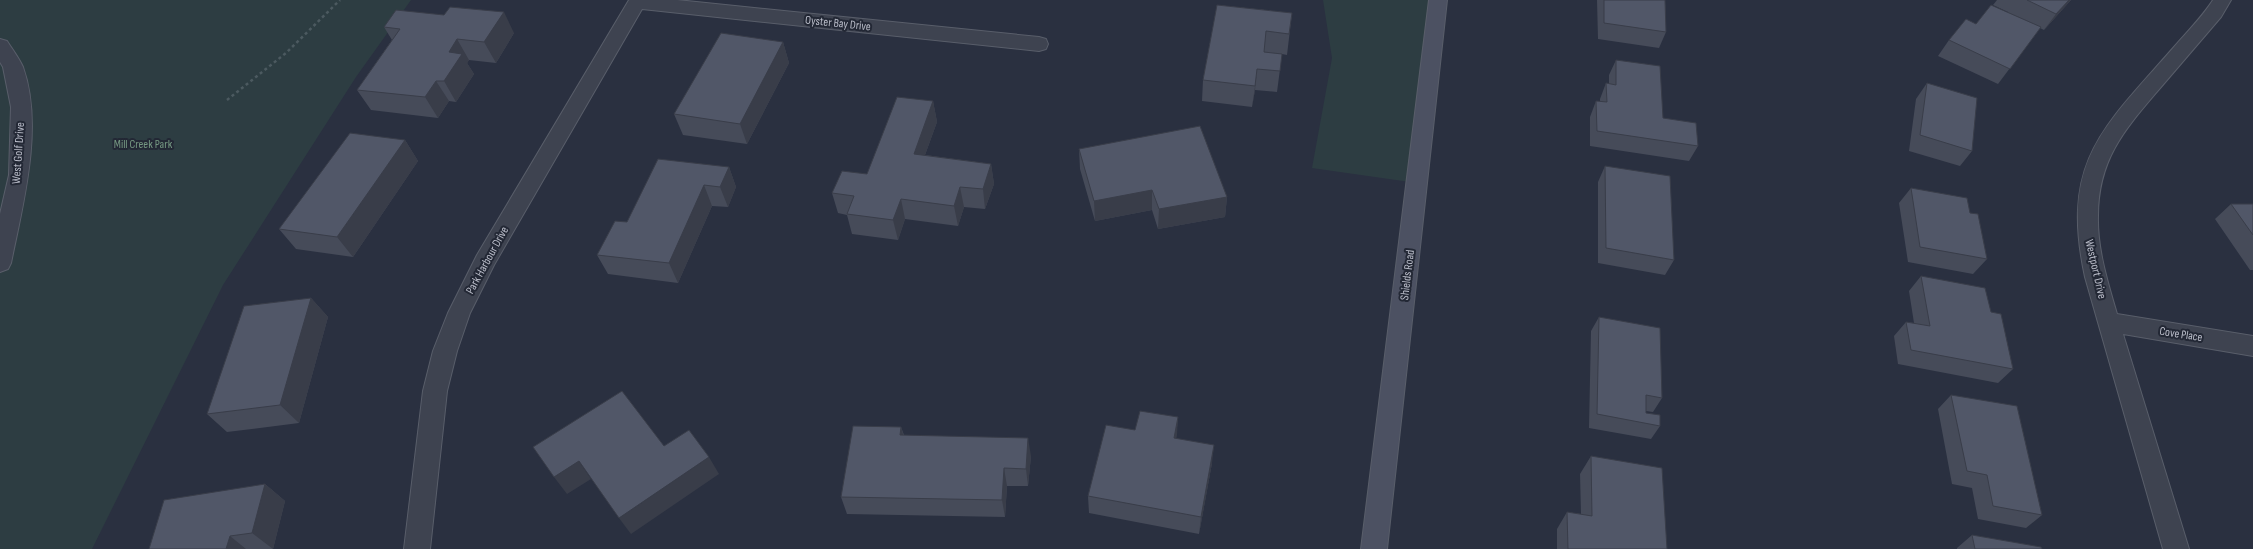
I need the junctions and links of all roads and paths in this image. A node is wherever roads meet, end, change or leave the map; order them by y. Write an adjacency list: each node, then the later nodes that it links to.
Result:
1 (340, 0): 7 (path)
2 (1438, 0): 12 (main road, Shields Road)
3 (2222, 0): 9 (street, Westport Drive)
4 (637, 1): 5 (street, Oyster Bay Drive); 11 (street, Park Harbour Drive)
5 (1039, 44)
6 (0, 46): 8 (street, West Golf Drive)
7 (227, 100)
8 (0, 263)
9 (2109, 322): 10 (street, Cove Place); 13 (street, Westport Drive)
10 (2253, 346)
11 (417, 549)
12 (1374, 549)
13 (2176, 549)

